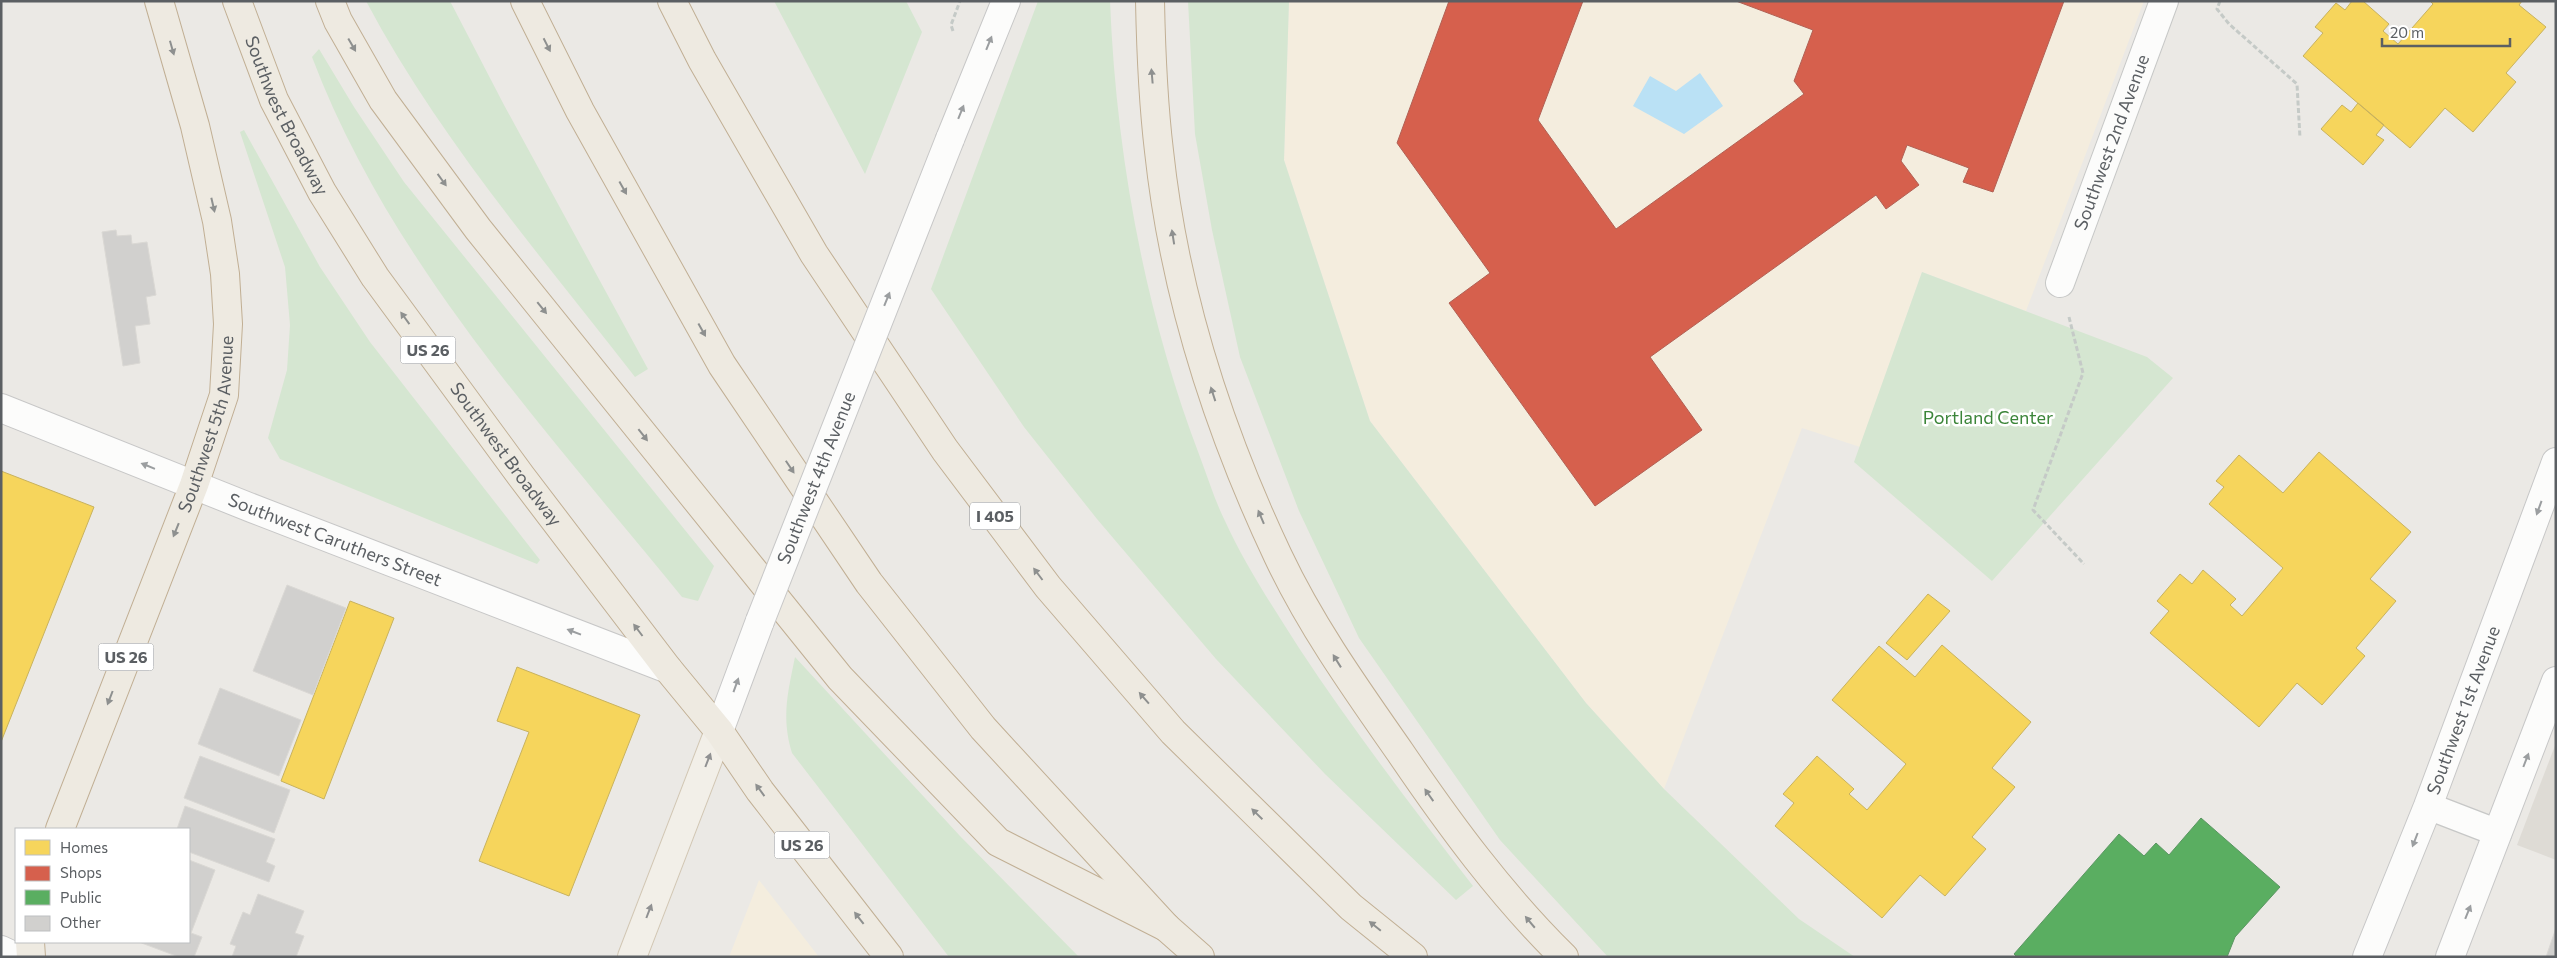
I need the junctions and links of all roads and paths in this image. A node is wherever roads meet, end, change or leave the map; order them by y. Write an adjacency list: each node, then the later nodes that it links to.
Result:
1 (159, 1): 15 (highway, Southwest 5th Avenue / US 26, one-way to 15)
2 (237, 1): 17 (highway, Southwest Broadway / US 26, one-way to 2)
3 (330, 1): 23 (highway, one-way to 23)
4 (525, 1): 23 (highway, one-way to 23)
5 (672, 1): 31 (highway, I 405, one-way to 5)
6 (1006, 1): 19 (main road, Southwest 4th Avenue, one-way to 6, bridge)
7 (1150, 1): 32 (highway, one-way to 7)
8 (2164, 1): 11 (main road, Southwest 2nd Avenue)
9 (2220, 1): 10 (path)
10 (2300, 138)
11 (2060, 283)
12 (2069, 318): 16 (path)
13 (1, 408): 15 (main road, Southwest Caruthers Street, one-way to 13)
14 (2556, 462): 20 (main road, Southwest 1st Avenue, one-way to 20)
15 (194, 485): 17 (main road, Southwest Caruthers Street, one-way to 15); 21 (highway, Southwest 5th Avenue / US 26, one-way to 21)
16 (2084, 564)
17 (668, 669): 19 (highway, Southwest Broadway / US 26)
18 (2556, 681): 22 (main road, one-way to 18)
19 (720, 731): 28 (main road, Southwest 4th Avenue, one-way to 19); 29 (highway, US 26, one-way to 19)
20 (2428, 806): 22 (lane); 33 (main road, Southwest 1st Avenue, one-way to 33)
21 (60, 828)
22 (2498, 833): 34 (main road, one-way to 22)
23 (1166, 927): 30 (highway)
24 (30, 943): 27 (highway)
25 (1, 950): 26 (main road)
26 (16, 957)
27 (30, 957)
28 (632, 957)
29 (889, 957)
30 (1200, 957)
31 (1413, 957)
32 (1564, 957)
33 (2368, 957)
34 (2450, 957)

